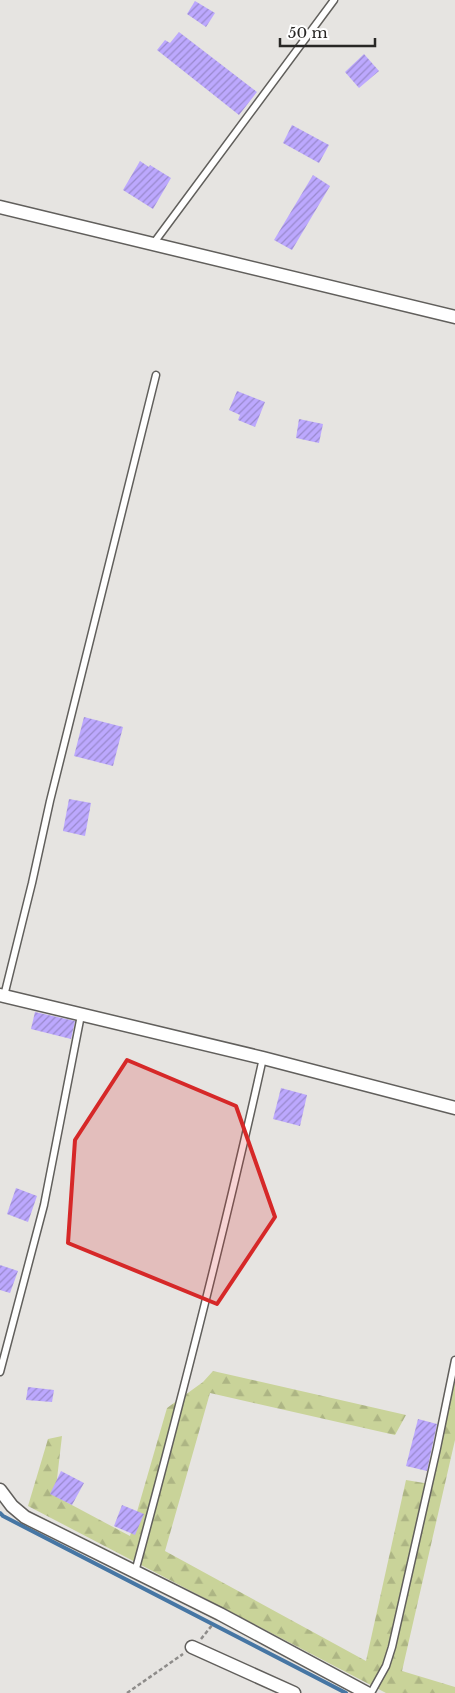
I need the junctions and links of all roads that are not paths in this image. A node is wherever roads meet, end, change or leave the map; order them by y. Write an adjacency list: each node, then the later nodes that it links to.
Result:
1 (334, 0): 3 (lane)
2 (0, 207): 3 (street)
3 (153, 244): 4 (street)
4 (455, 317)
5 (156, 375): 6 (lane)
6 (2, 996): 7 (street)
7 (81, 1015): 8 (street); 11 (lane)
8 (263, 1058): 9 (street); 13 (lane)
9 (455, 1108)
10 (455, 1360): 17 (lane)
11 (0, 1372)
12 (0, 1490): 13 (street)
13 (135, 1572): 16 (street)
14 (192, 1647): 15 (street)
15 (294, 1693)
16 (367, 1693)
17 (371, 1693)

